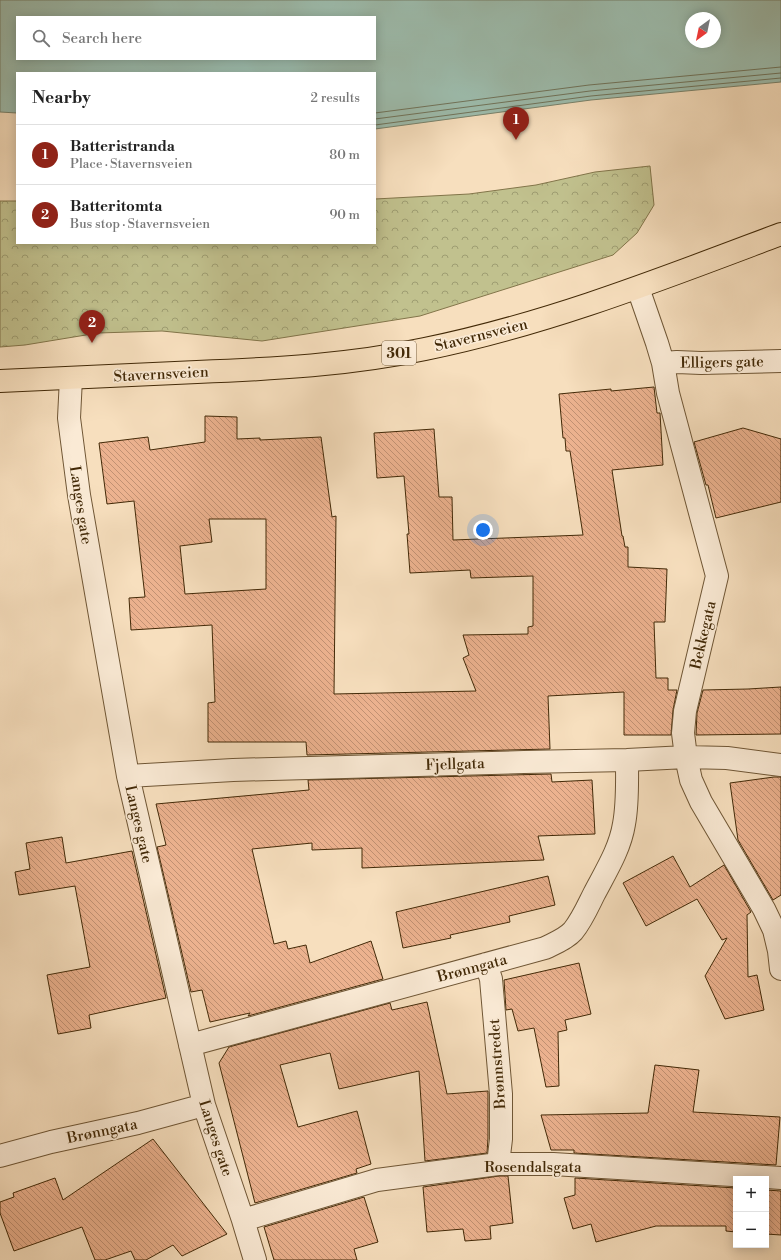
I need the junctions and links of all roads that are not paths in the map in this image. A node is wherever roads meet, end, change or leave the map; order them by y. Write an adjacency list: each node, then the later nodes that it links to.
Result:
1 (781, 234): 2 (main road, Stavernsveien / 301)
2 (638, 288): 4 (street, Bekkegata); 5 (main road, Stavernsveien / 301)
3 (781, 361): 4 (street, Elligers gate)
4 (663, 363): 7 (street, Bekkegata)
5 (71, 378): 6 (main road, Stavernsveien / 301); 10 (street, Langes gate)
6 (0, 381)
7 (686, 758): 8 (street, Fjellgata); 9 (street, Fjellgata); 12 (street, Bekkegata)
8 (627, 760): 10 (street, Fjellgata); 11 (street, Brønngata)
9 (781, 765)
10 (128, 776): 13 (street, Langes gate)
11 (486, 964): 13 (street, Brønngata); 16 (street, Brønnstredet)
12 (781, 969)
13 (190, 1045): 14 (street, Langes gate)
14 (204, 1105): 15 (street, Brønngata); 18 (street, Langes gate)
15 (0, 1156)
16 (498, 1164): 17 (street, Rosendalsgata); 18 (street, Rosendalsgata)
17 (781, 1178)
18 (243, 1220): 19 (street, Langes gate)
19 (255, 1260)

